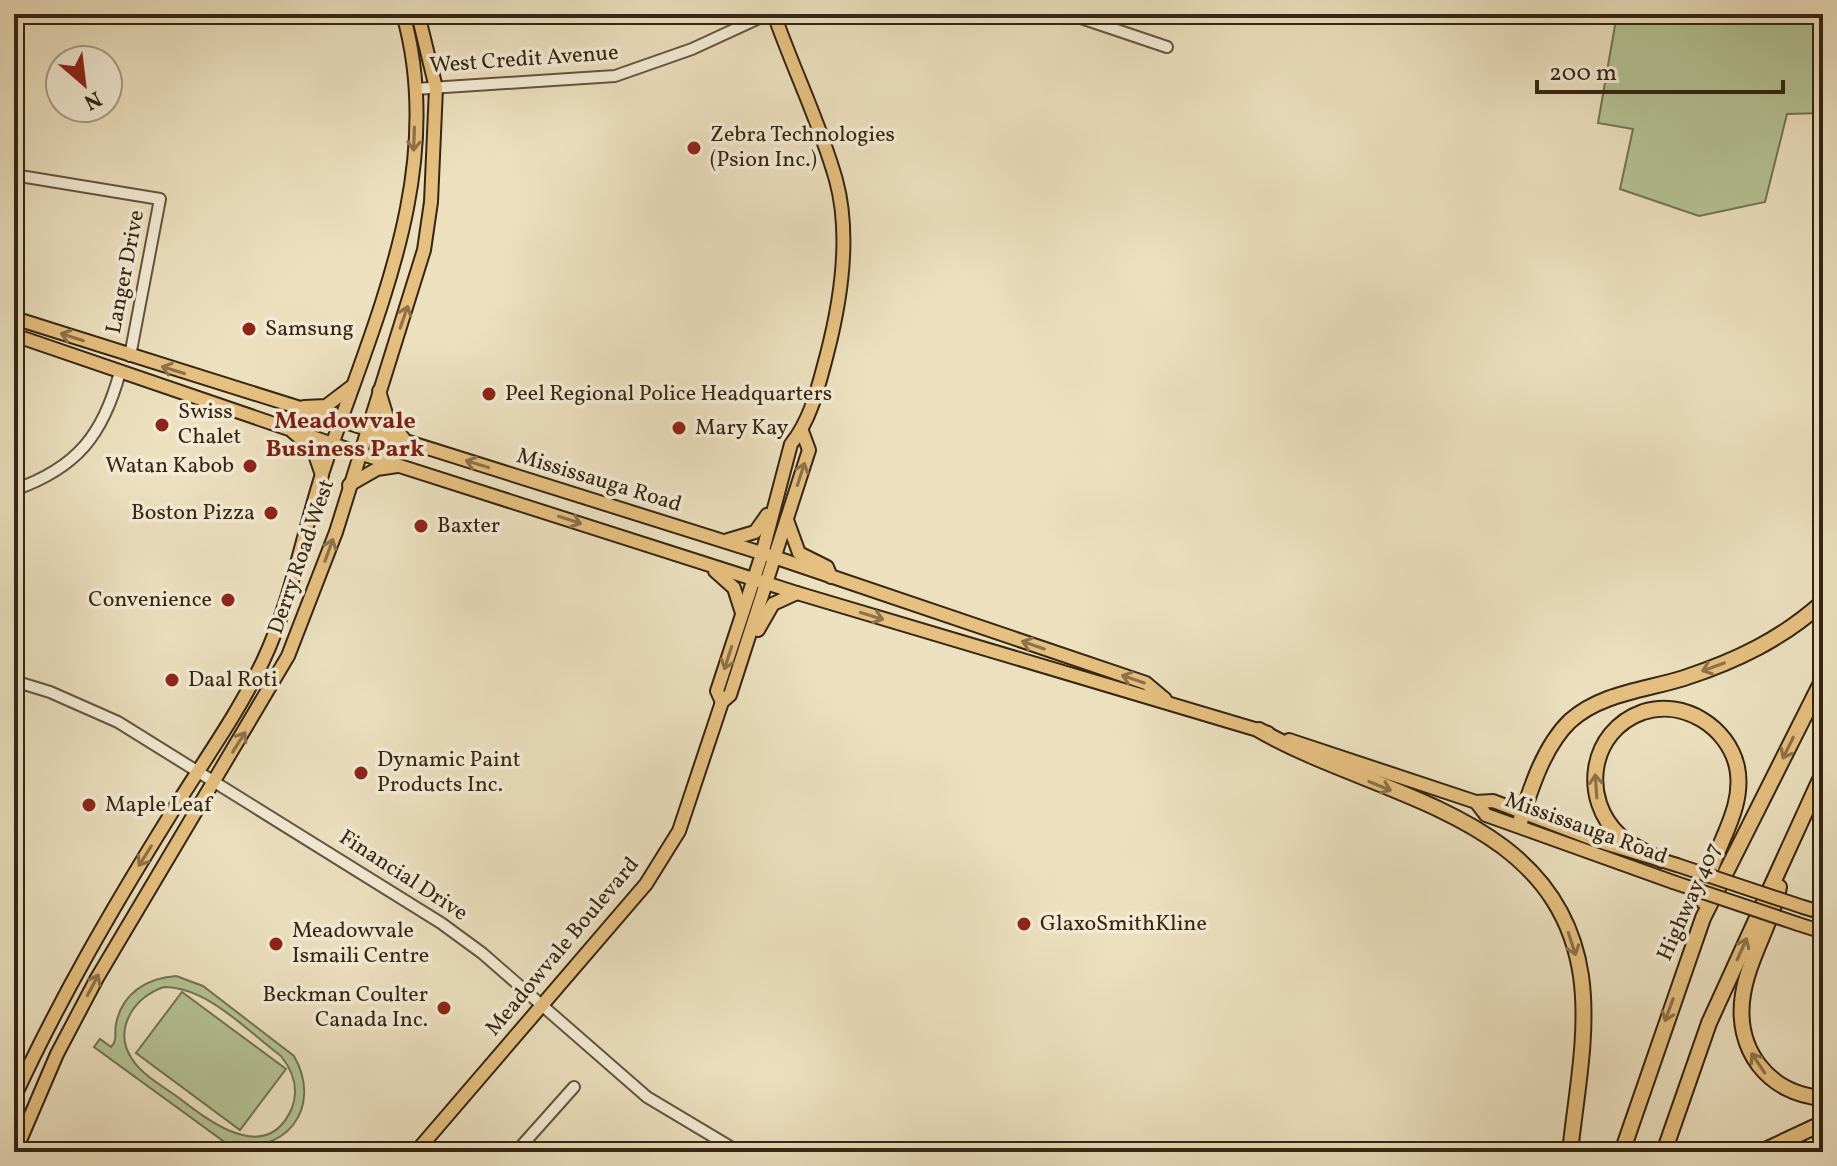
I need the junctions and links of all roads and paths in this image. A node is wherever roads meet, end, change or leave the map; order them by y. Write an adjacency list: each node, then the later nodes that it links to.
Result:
1 (403, 14): 7 (main road, Derry Road West)
2 (418, 14): 6 (main road, Derry Road West)
3 (771, 14): 6 (street, West Credit Avenue); 19 (main road, Meadowvale Boulevard)
4 (1069, 14): 5 (street)
5 (1167, 47)
6 (436, 88): 7 (street, West Credit Avenue); 14 (main road, Derry Road West, one-way to 6)
7 (415, 89): 13 (main road, Derry Road West, one-way to 13)
8 (14, 175): 11 (street, Langer Drive)
9 (14, 318): 11 (main road, Mississauga Road, one-way to 9)
10 (14, 335): 12 (main road, Mississauga Road)
11 (130, 356): 15 (main road, Mississauga Road, one-way to 11)
12 (120, 372): 17 (main road, Mississauga Road); 26 (street)
13 (353, 384): 15 (main road); 16 (main road, Derry Road West)
14 (379, 391): 18 (main road, Derry Road West); 21 (main road)
15 (282, 404): 16 (main road, Mississauga Road)
16 (339, 422): 18 (main road, Mississauga Road); 20 (main road, Derry Road West)
17 (288, 428): 20 (main road, Mississauga Road); 24 (main road)
18 (366, 429): 21 (main road, Mississauga Road); 22 (main road, Derry Road West)
19 (802, 431): 27 (main road, Meadowvale Boulevard); 28 (main road, Meadowvale Boulevard, one-way to 19)
20 (333, 442): 22 (main road, Mississauga Road); 24 (main road, Derry Road West)
21 (406, 442): 29 (main road, Mississauga Road, one-way to 21)
22 (359, 453): 23 (main road, Mississauga Road); 25 (main road, Derry Road West)
23 (402, 465): 25 (main road); 31 (main road, Mississauga Road, one-way to 31)
24 (322, 475): 43 (main road, Derry Road West)
25 (349, 485): 45 (main road, Derry Road West, one-way to 25)
26 (14, 490)
27 (775, 503): 29 (main road); 30 (main road, Meadowvale Boulevard)
28 (787, 517): 30 (main road, Meadowvale Boulevard); 32 (main road)
29 (721, 541): 30 (main road, Mississauga Road)
30 (768, 555): 32 (main road, Mississauga Road); 33 (main road, Meadowvale Boulevard)
31 (709, 565): 33 (main road, Mississauga Road); 36 (main road)
32 (831, 577): 40 (main road, Mississauga Road, one-way to 32)
33 (760, 580): 34 (main road, Mississauga Road); 36 (main road, Meadowvale Boulevard); 37 (main road, Meadowvale Boulevard)
34 (797, 593): 37 (main road); 40 (main road, Mississauga Road, one-way to 40)
35 (1823, 602): 46 (highway, one-way to 46)
36 (742, 613): 41 (main road, Meadowvale Boulevard, one-way to 41)
37 (747, 641): 41 (main road, Meadowvale Boulevard)
38 (1823, 679): 50 (highway, Highway 407, one-way to 50)
39 (14, 681): 43 (street, Financial Drive)
40 (1165, 699): 42 (main road, Mississauga Road)
41 (722, 702): 52 (main road, Meadowvale Boulevard)
42 (1259, 730): 46 (main road, Mississauga Road); 63 (highway, one-way to 63)
43 (197, 771): 45 (street, Financial Drive); 54 (main road, Derry Road West, one-way to 54)
44 (1823, 773): 47 (highway)
45 (214, 782): 52 (street, Financial Drive); 57 (main road, Derry Road West, one-way to 45)
46 (1522, 819): 48 (main road, Mississauga Road); 51 (main road, Mississauga Road, bridge)
47 (1785, 856): 55 (highway, one-way to 47); 65 (highway, one-way to 47)
48 (1662, 860): 49 (main road, Mississauga Road, bridge); 50 (highway, one-way to 50)
49 (1823, 913)
50 (1703, 918): 64 (highway, Highway 407, one-way to 64)
51 (1823, 932)
52 (541, 1005): 58 (main road, Meadowvale Boulevard); 62 (street, Financial Drive)
53 (574, 1087): 59 (street)
54 (14, 1098)
55 (1823, 1098)
56 (1823, 1123): 66 (highway)
57 (15, 1152)
58 (416, 1152)
59 (516, 1152)
60 (657, 1152): 61 (street)
61 (670, 1152)
62 (739, 1152)
63 (1570, 1152)
64 (1622, 1152)
65 (1664, 1152)
66 (1761, 1152)

